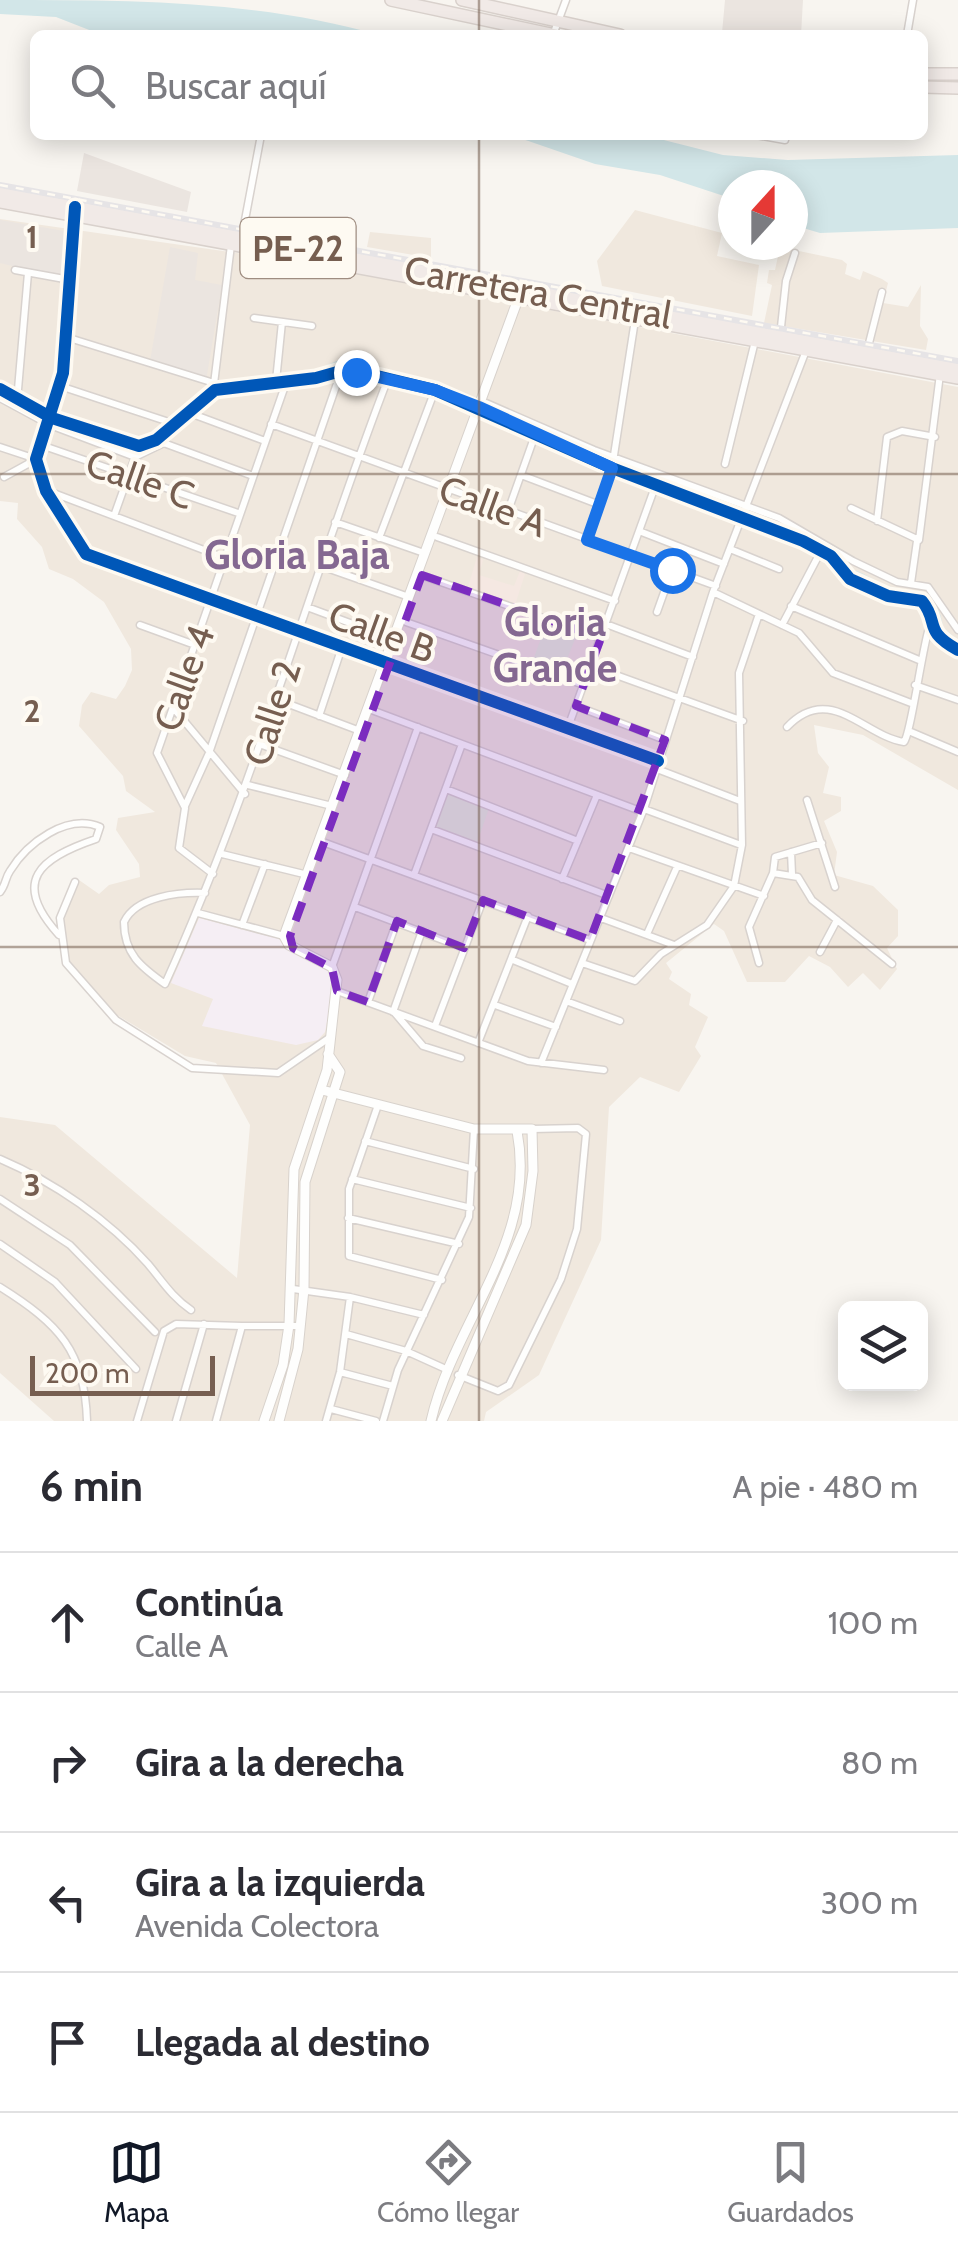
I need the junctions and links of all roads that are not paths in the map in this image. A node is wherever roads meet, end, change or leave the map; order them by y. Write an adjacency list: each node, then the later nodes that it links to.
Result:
1 (391, 0): 6 (highway)
2 (462, 0): 5 (highway)
3 (566, 0): 5 (street)
4 (912, 0): 9 (street)
5 (558, 20): 7 (street); 8 (highway)
6 (530, 30)
7 (555, 30)
8 (599, 30)
9 (908, 30)
10 (928, 74): 11 (highway)
11 (958, 74)
12 (928, 88): 13 (highway)
13 (958, 88)
14 (260, 140): 18 (street)
15 (0, 193): 17 (highway, Carretera Central / PE-22)
16 (0, 202): 17 (highway, Carretera Central / PE-22)
17 (75, 211): 18 (highway, Carretera Central / PE-22); 22 (street)
18 (236, 241): 24 (highway, Carretera Central / PE-22); 42 (street)
19 (792, 260): 29 (street)
20 (15, 270): 21 (street)
21 (28, 272): 22 (street); 46 (street)
22 (70, 280): 30 (street)
23 (882, 292): 33 (street)
24 (523, 294): 26 (highway, Carretera Central / PE-22); 29 (highway, Carretera Central / PE-22); 47 (street)
25 (254, 318): 27 (street)
26 (635, 320): 31 (highway, Carretera Central / PE-22); 61 (street)
27 (282, 322): 28 (street); 40 (street)
28 (312, 326)
29 (780, 336): 32 (highway, Carretera Central / PE-22)
30 (66, 337): 41 (street); 42 (street)
31 (755, 342): 32 (highway, Carretera Central / PE-22); 63 (street)
32 (808, 346): 33 (highway, Carretera Central / PE-22); 36 (highway, Carretera Central / PE-22); 74 (street)
33 (867, 353): 36 (highway, Carretera Central / PE-22)
34 (342, 369): 38 (street); 39 (street); 56 (street)
35 (958, 369): 36 (highway, Carretera Central / PE-22)
36 (941, 371): 37 (highway, Carretera Central / PE-22); 53 (street)
37 (958, 378)
38 (287, 380): 40 (street); 51 (street, Calle 4)
39 (386, 381): 44 (street); 59 (street, Calle 2)
40 (276, 382): 42 (street)
41 (60, 386): 49 (street); 50 (street)
42 (214, 386): 48 (street)
43 (0, 389): 46 (street)
44 (435, 390): 47 (street); 65 (street)
45 (0, 398): 46 (street)
46 (17, 402): 49 (street)
47 (483, 407): 52 (street); 61 (street); 71 (street)
48 (187, 412): 50 (street); 55 (street)
49 (51, 422): 54 (street); 58 (street); 60 (street)
50 (174, 424): 54 (street)
51 (271, 424): 55 (street, Calle 4); 56 (street, Calle A)
52 (535, 436): 64 (street); 67 (street)
53 (935, 437): 80 (street); 86 (street)
54 (160, 441): 60 (street); 68 (street)
55 (265, 441): 68 (street, Calle 4)
56 (317, 442): 59 (street, Calle A); 107 (street)
57 (0, 446): 62 (street)
58 (41, 446): 62 (street); 66 (street, Calle C)
59 (358, 456): 65 (street, Calle A); 81 (street, Calle 2)
60 (136, 457): 66 (street)
61 (614, 457): 64 (street); 74 (street)
62 (36, 460): 69 (street); 72 (street)
63 (724, 464)
64 (612, 468): 70 (street); 73 (street)
65 (404, 473): 71 (street, Calle A); 84 (street)
66 (129, 475): 77 (street, Calle C); 78 (street)
67 (521, 475): 73 (street); 76 (street)
68 (253, 476): 77 (street, Calle 4)
69 (4, 478)
70 (656, 484): 79 (street); 82 (street)
71 (452, 490): 76 (street, Calle A); 83 (street); 90 (street)
72 (46, 491): 78 (street); 102 (street, Calle B)
73 (600, 505): 85 (street)
74 (746, 506): 79 (street); 89 (street)
75 (851, 508): 80 (street)
76 (508, 511): 85 (street, Calle A)
77 (239, 514): 92 (street, Calle 4)
78 (114, 516): 92 (street)
79 (742, 516): 87 (street); 88 (street)
80 (877, 521): 86 (street)
81 (335, 522): 84 (street); 94 (street, Calle 2)
82 (639, 532): 91 (street); 93 (street)
83 (437, 537): 97 (street); 101 (street)
84 (380, 538): 90 (street)
85 (587, 540): 91 (street, Calle A)
86 (917, 541): 98 (street)
87 (730, 549): 93 (street); 95 (street)
88 (822, 550): 89 (street); 103 (street); 112 (street)
89 (838, 551): 98 (street)
90 (425, 554): 97 (street)
91 (629, 555): 96 (street, Calle A); 101 (street)
92 (224, 558): 102 (street, Calle 4)
93 (724, 564): 99 (street)
94 (321, 566): 100 (street); 104 (street, Calle 2)
95 (779, 569)
96 (672, 570): 99 (street, Calle A); 105 (street)
97 (420, 575): 100 (street); 108 (street); 115 (street)
98 (912, 583): 113 (street)
99 (714, 589): 106 (street, Calle A); 120 (street)
100 (410, 597): 116 (street)
101 (615, 601): 109 (street)
102 (211, 602): 107 (street, Calle B); 117 (street, Calle 4)
103 (792, 606): 111 (street); 121 (street)
104 (308, 607): 114 (street, Calle 2); 116 (street)
105 (657, 612)
106 (759, 614): 111 (street, Calle A); 134 (street)
107 (256, 618): 114 (street, Calle B); 144 (street)
108 (406, 622): 122 (street); 125 (street)
109 (606, 624): 115 (street); 120 (street)
110 (140, 625): 117 (street)
111 (782, 625): 129 (street, Calle A)
112 (930, 626): 119 (street); 121 (street)
113 (958, 630)
114 (298, 634): 118 (street, Calle B); 127 (street, Calle 2)
115 (601, 638): 123 (street)
116 (394, 640): 122 (street)
117 (196, 646): 131 (street, Calle 4)
118 (342, 650): 122 (street, Calle B); 133 (street)
119 (958, 650)
120 (694, 657): 126 (street)
121 (919, 660): 124 (street)
122 (387, 666): 132 (street); 137 (street, Calle B)
123 (591, 666): 125 (street); 126 (street)
124 (914, 685): 128 (street); 129 (street)
125 (584, 686): 130 (street)
126 (680, 699): 134 (street); 140 (street)
127 (278, 700): 133 (street); 142 (street, Calle 2)
128 (958, 700)
129 (911, 703): 139 (street)
130 (576, 706): 137 (street); 140 (street)
131 (174, 709): 144 (street); 153 (street, Calle 4)
132 (371, 710): 135 (street); 138 (street); 156 (street)
133 (319, 716): 138 (street)
134 (743, 721): 151 (street)
135 (418, 728): 141 (street); 163 (street)
136 (786, 728): 139 (street)
137 (567, 730): 145 (street, Calle B)
138 (361, 731): 146 (street)
139 (910, 732): 143 (street)
140 (665, 740): 145 (street)
141 (462, 744): 148 (street); 149 (street)
142 (262, 746): 146 (street); 147 (street, Calle 2)
143 (958, 752)
144 (209, 753): 147 (street); 153 (street)
145 (658, 765): 151 (street, Calle B); 154 (street)
146 (345, 775): 152 (street)
147 (246, 789): 152 (street); 162 (street, Calle 2)
148 (446, 789): 155 (street); 157 (street)
149 (597, 794): 154 (street); 157 (street)
150 (807, 800): 158 (street)
151 (740, 801): 159 (street)
152 (333, 806): 156 (street)
153 (185, 808): 167 (street)
154 (643, 810): 159 (street); 160 (street)
155 (431, 829): 170 (street); 171 (street)
156 (322, 841): 163 (street); 169 (street)
157 (578, 841): 171 (street)
158 (822, 843): 161 (street); 174 (street)
159 (742, 845): 173 (street)
160 (629, 848): 165 (street); 177 (street)
161 (791, 852): 166 (street); 168 (street)
162 (222, 854): 164 (street); 167 (street, Calle 2)
163 (372, 859): 170 (street); 180 (street)
164 (266, 864): 169 (street); 186 (street)
165 (677, 867): 173 (street); 188 (street)
166 (773, 873): 168 (street); 178 (street)
167 (213, 874): 176 (street, Calle 2)
168 (792, 874): 184 (street)
169 (310, 875): 190 (street)
170 (414, 876): 179 (street)
171 (562, 878): 177 (street)
172 (75, 882): 189 (street)
173 (734, 886): 178 (street); 192 (street)
174 (836, 888)
175 (0, 892): 189 (street)
176 (205, 894): 181 (street, Calle 2); 181 (street, Calle 2)
177 (609, 896): 183 (street)
178 (764, 896): 197 (street)
179 (483, 900): 182 (street); 193 (street)
180 (355, 907): 185 (street); 199 (street)
181 (198, 913): 186 (street)
182 (528, 916): 191 (street); 195 (street)
183 (601, 918): 188 (street); 191 (street)
184 (837, 920): 194 (street); 198 (street)
185 (397, 922): 187 (street); 203 (street)
186 (242, 925): 190 (street)
187 (422, 932): 193 (street); 205 (street)
188 (646, 935): 192 (street)
189 (60, 936): 209 (street)
190 (286, 940): 199 (street)
191 (590, 940): 196 (street)
192 (675, 945): 196 (street)
193 (464, 948): 207 (street)
194 (820, 952)
195 (512, 960): 200 (street); 204 (street)
196 (582, 963): 200 (street)
197 (759, 963)
198 (892, 964)
199 (332, 967): 201 (street)
200 (572, 984): 202 (street)
201 (337, 991): 203 (street); 209 (street)
202 (566, 1001): 206 (street); 208 (street)
203 (368, 1002): 205 (street)
204 (495, 1005): 208 (street); 210 (street)
205 (393, 1012): 207 (street); 212 (street)
206 (620, 1021)
207 (434, 1026): 210 (street)
208 (556, 1027): 213 (street)
209 (329, 1038): 211 (street)
210 (478, 1044): 213 (street)
211 (328, 1054): 215 (street); 216 (street)
212 (461, 1058)
213 (541, 1063): 214 (street)
214 (604, 1070)
215 (322, 1090): 216 (street); 232 (street)
216 (334, 1094): 217 (street); 232 (street)
217 (378, 1105): 218 (street); 221 (street)
218 (474, 1129): 220 (street); 223 (street)
219 (532, 1129): 220 (street); 245 (street); 245 (street)
220 (517, 1130): 243 (street)
221 (365, 1141): 223 (street); 224 (street)
222 (0, 1159): 234 (street)
223 (474, 1169): 226 (street)
224 (352, 1179): 226 (street); 227 (street)
225 (0, 1199): 239 (street)
226 (471, 1208): 229 (street)
227 (348, 1218): 229 (street); 230 (street)
228 (0, 1244): 242 (street)
229 (458, 1244): 230 (street)
230 (442, 1280): 235 (street)
231 (0, 1287): 248 (street)
232 (298, 1289): 233 (street); 237 (street)
233 (350, 1297): 235 (street); 240 (street)
234 (191, 1310)
235 (424, 1316): 241 (street)
236 (204, 1324): 238 (street); 249 (street); 250 (street)
237 (295, 1325): 238 (street); 252 (street); 253 (street)
238 (242, 1326): 251 (street)
239 (155, 1332)
240 (346, 1334): 241 (street); 244 (street)
241 (406, 1350): 243 (street); 246 (street)
242 (136, 1370)
243 (448, 1370): 256 (street)
244 (340, 1372): 246 (street); 247 (street)
245 (458, 1375): 257 (street)
246 (393, 1386): 255 (street)
247 (331, 1408): 254 (street); 255 (street)
248 (86, 1421)
249 (137, 1421)
250 (176, 1421)
251 (216, 1421)
252 (264, 1421)
253 (279, 1421)
254 (326, 1421)
255 (380, 1421)
256 (431, 1421)
257 (442, 1421)

